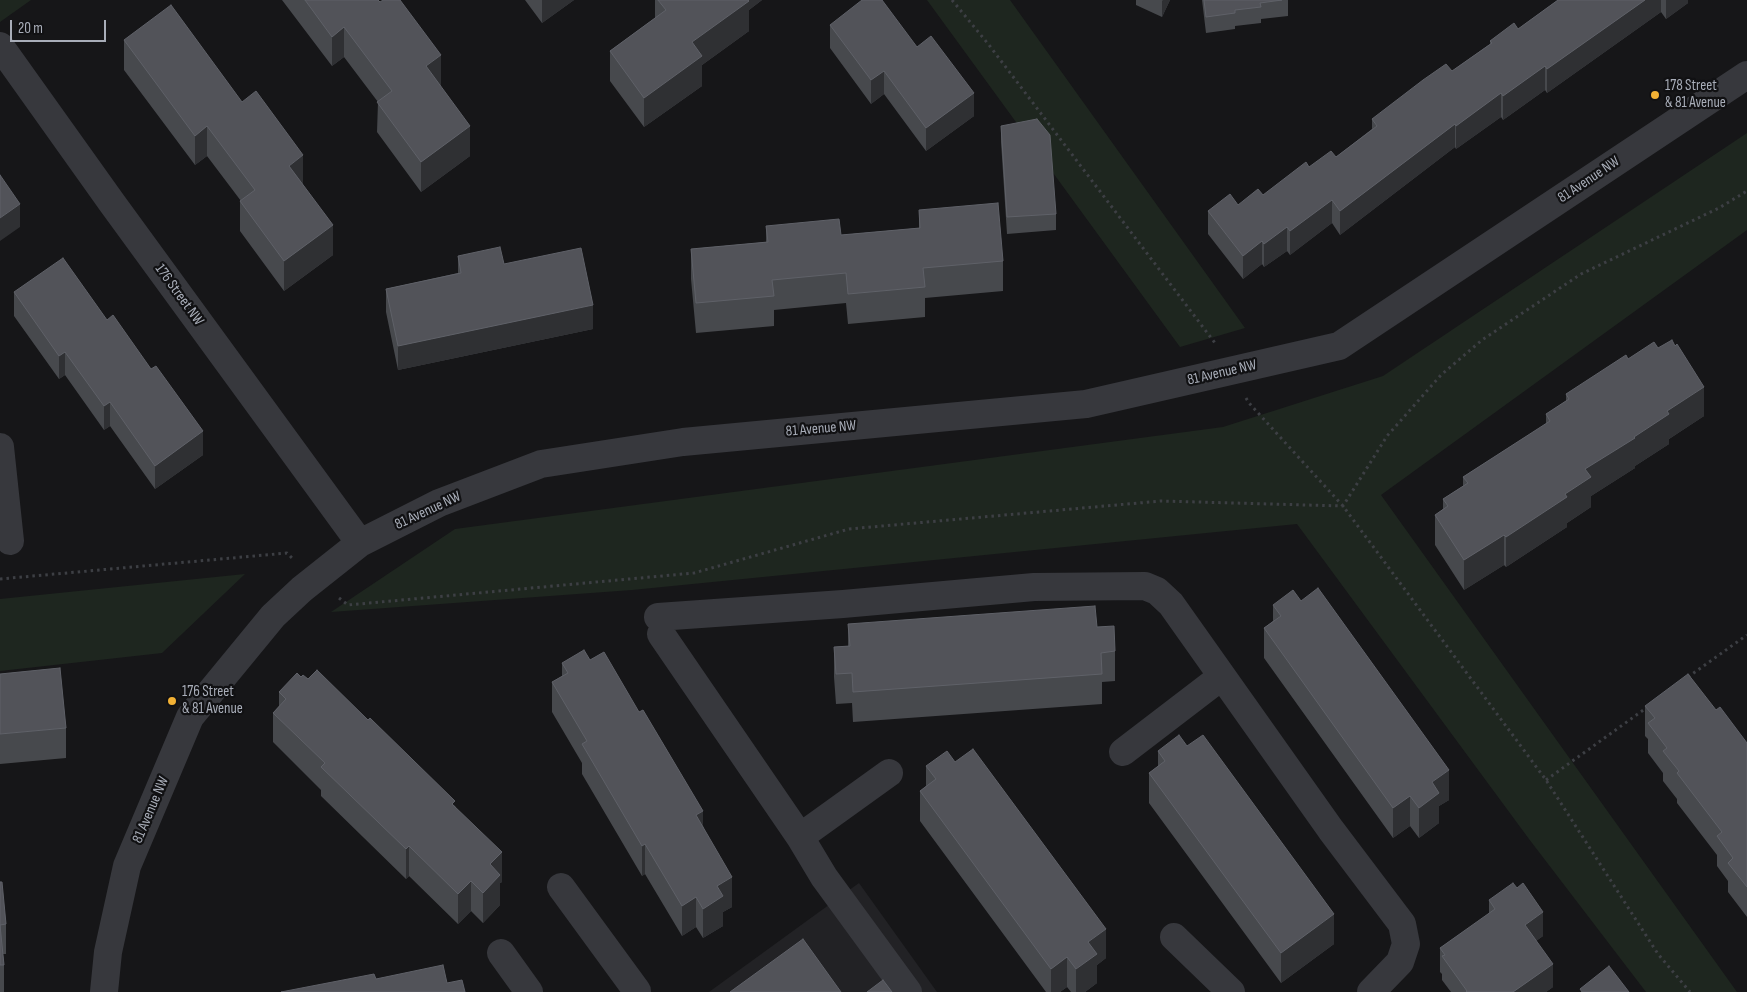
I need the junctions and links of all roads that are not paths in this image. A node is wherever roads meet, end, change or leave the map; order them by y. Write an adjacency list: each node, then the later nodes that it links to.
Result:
1 (0, 46): 5 (street, 176 Street NW)
2 (1747, 76): 5 (street, 81 Avenue NW)
3 (0, 447): 4 (street)
4 (10, 541)
5 (360, 543): 13 (street, 81 Avenue NW)
6 (1221, 676): 7 (street); 9 (street); 18 (street)
7 (1123, 752)
8 (889, 773): 9 (street)
9 (800, 837): 16 (street)
10 (561, 888): 15 (street)
11 (1174, 937): 17 (street)
12 (501, 952): 14 (street)
13 (104, 992)
14 (529, 992)
15 (636, 992)
16 (908, 992)
17 (1231, 992)
18 (1371, 992)

